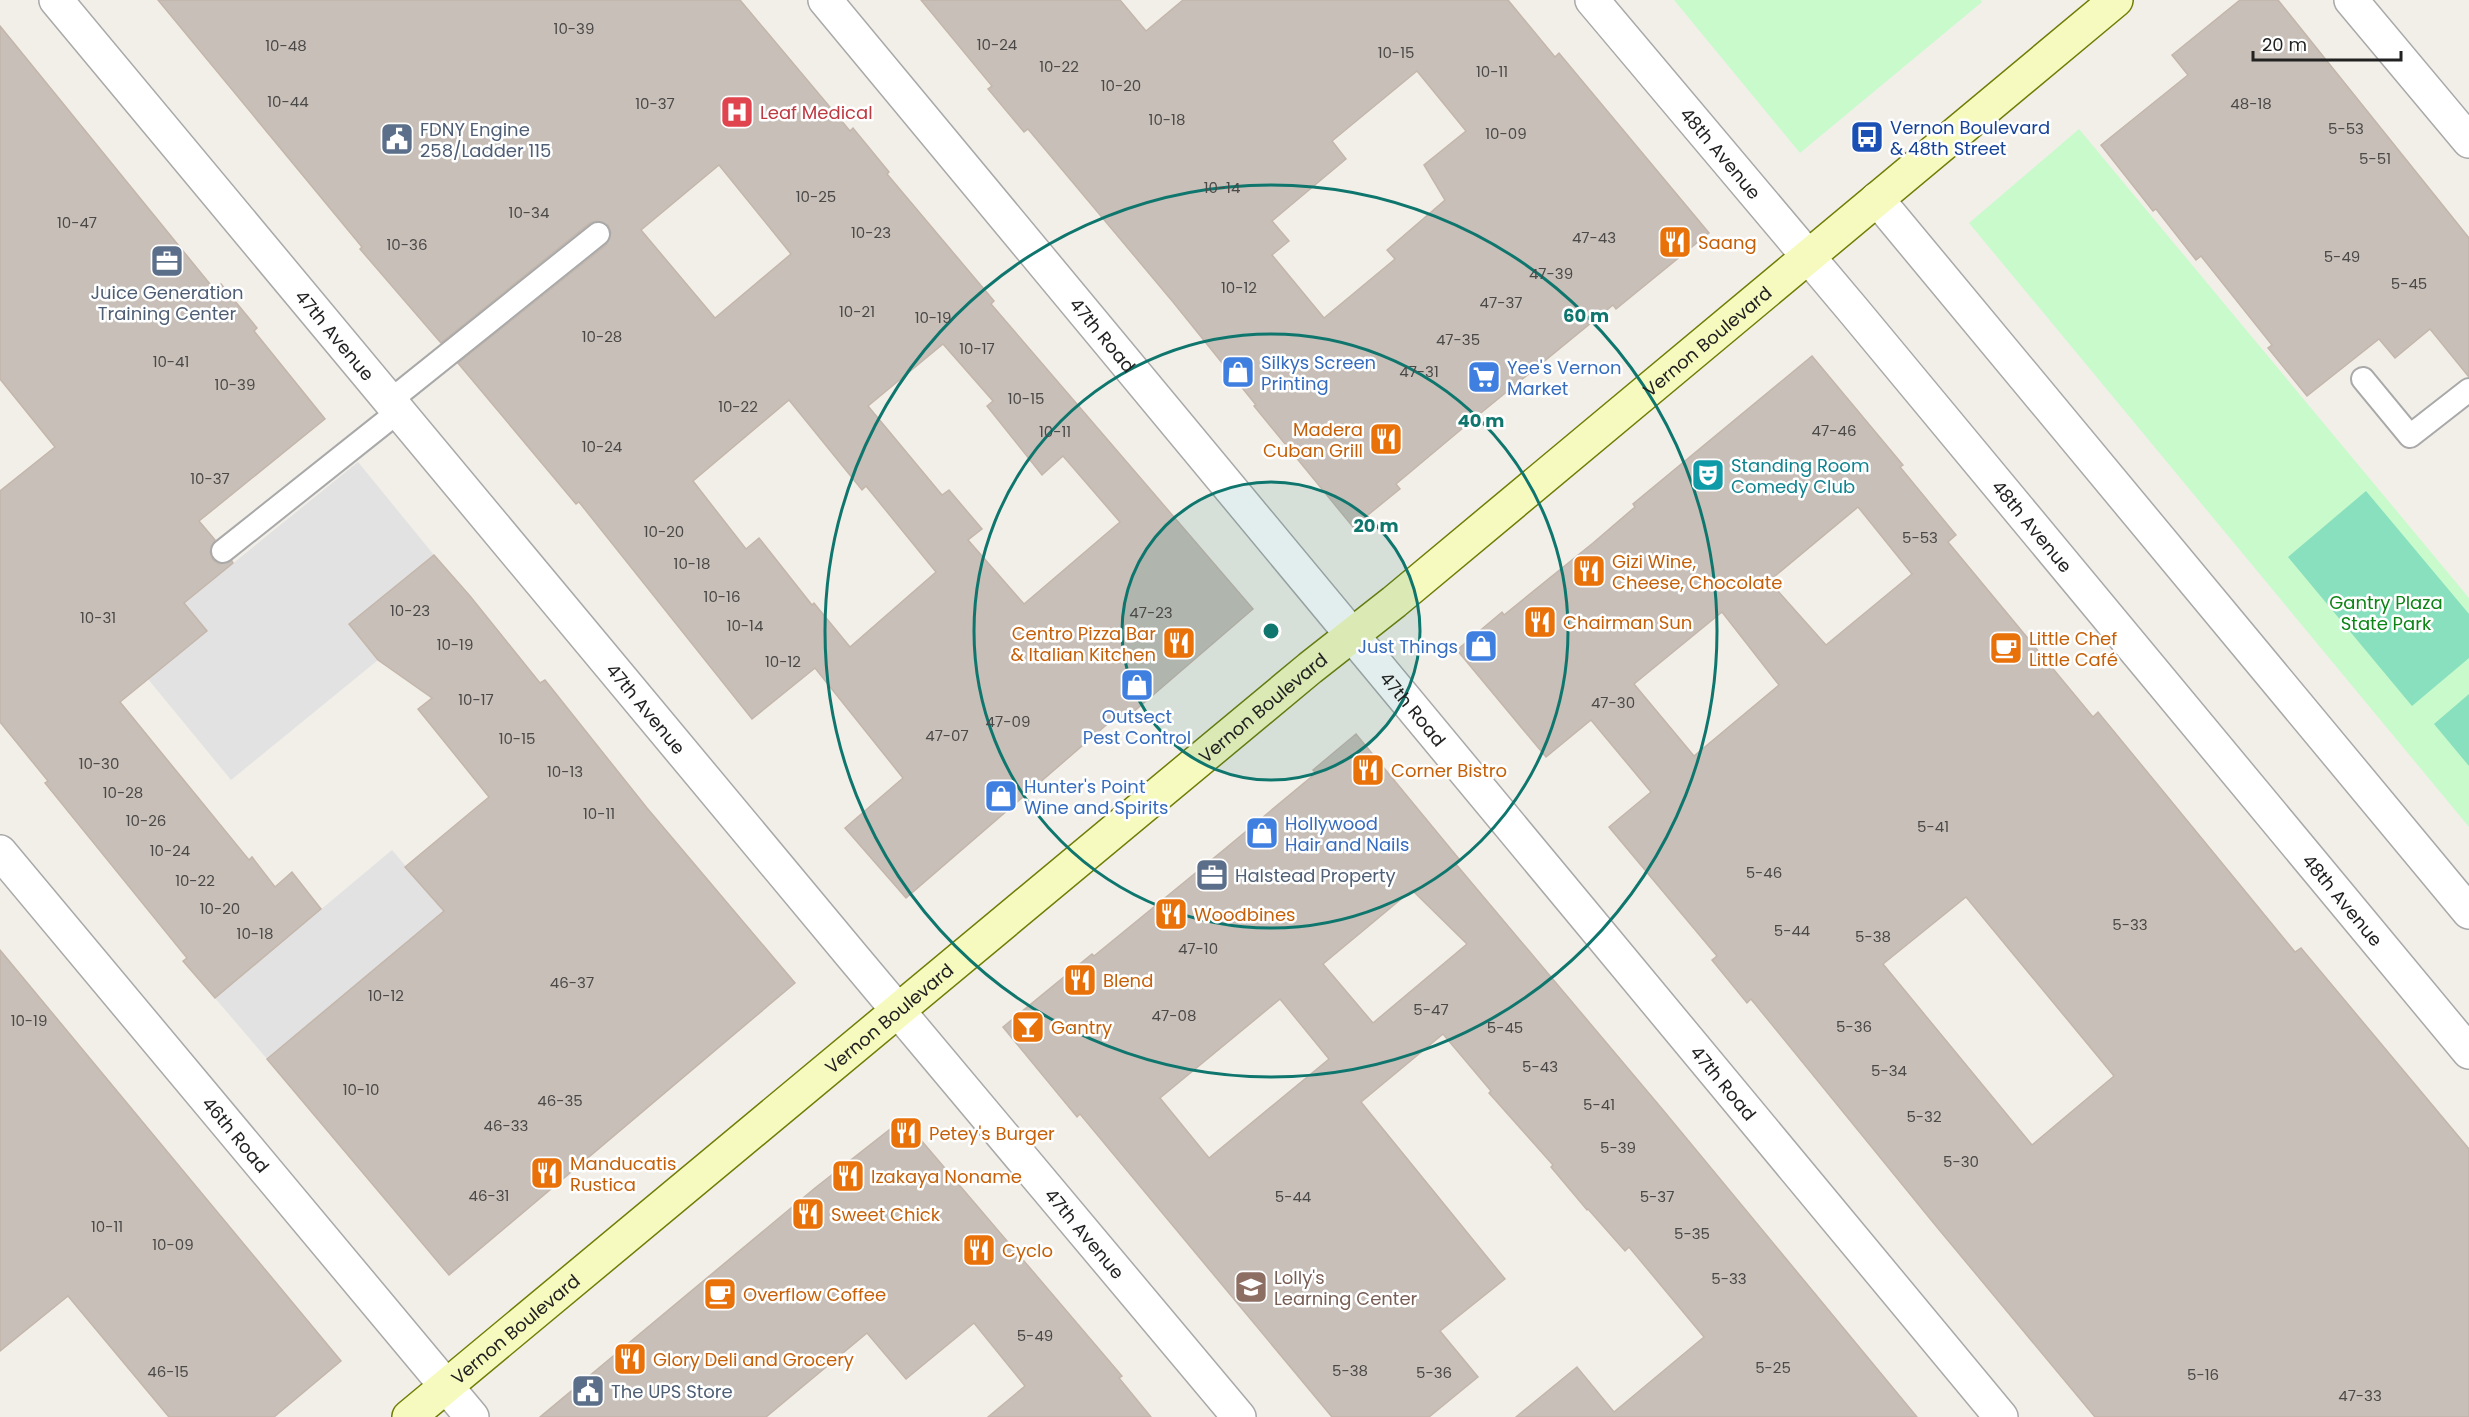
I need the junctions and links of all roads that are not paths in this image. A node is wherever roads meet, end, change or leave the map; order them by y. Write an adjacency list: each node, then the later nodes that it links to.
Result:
1 (56, 0): 12 (street, 47th Avenue)
2 (825, 0): 14 (street, 47th Road)
3 (1592, 0): 9 (street, 48th Avenue)
4 (2116, 0): 7 (main road, Vernon Boulevard)
5 (2352, 0): 6 (street)
6 (2469, 141)
7 (1877, 199): 9 (main road, Vernon Boulevard); 16 (street)
8 (598, 234): 12 (lane)
9 (1807, 257): 14 (main road, Vernon Boulevard); 18 (street, 48th Avenue)
10 (2363, 379): 11 (lane)
11 (2469, 390)
12 (395, 405): 13 (lane); 17 (street, 47th Avenue)
13 (223, 551)
14 (1353, 634): 17 (main road, Vernon Boulevard); 23 (street, 47th Road)
15 (0, 852): 19 (street, 46th Road)
16 (2469, 912)
17 (899, 1011): 19 (main road, Vernon Boulevard); 22 (street, 47th Avenue)
18 (2469, 1053)
19 (446, 1387): 20 (main road, Vernon Boulevard); 21 (street, 46th Road)
20 (409, 1417)
21 (472, 1417)
22 (1239, 1417)
23 (2001, 1417)

